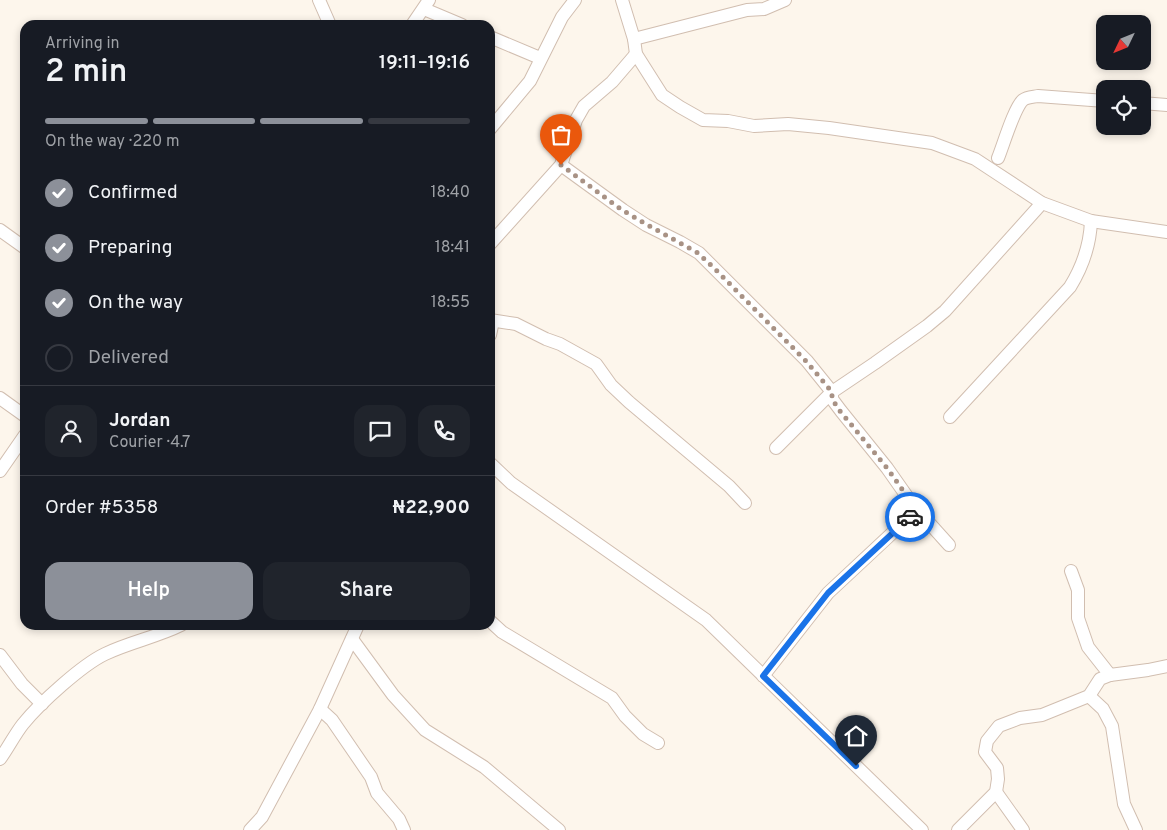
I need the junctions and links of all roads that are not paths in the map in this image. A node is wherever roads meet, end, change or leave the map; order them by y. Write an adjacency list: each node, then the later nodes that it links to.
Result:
1 (318, 0): 6 (street)
2 (576, 0): 12 (street)
3 (622, 0): 10 (street)
4 (785, 0): 10 (street)
5 (427, 4): 7 (street); 8 (street)
6 (328, 20)
7 (416, 20)
8 (454, 20)
9 (495, 39): 12 (street)
10 (634, 39): 11 (street)
11 (636, 54): 18 (street); 19 (street)
12 (540, 58): 16 (street)
13 (1096, 100): 17 (street)
14 (1151, 104): 15 (street)
15 (1167, 105)
16 (495, 123)
17 (998, 158)
18 (561, 165): 23 (street); 26 (street)
19 (1042, 203): 20 (street); 26 (street)
20 (1091, 221): 22 (street); 29 (street)
21 (0, 230): 24 (street)
22 (1167, 232)
23 (495, 238)
24 (20, 244)
25 (495, 321): 34 (street)
26 (832, 392): 31 (street); 35 (street)
27 (0, 398): 28 (street)
28 (20, 412)
29 (950, 417)
30 (20, 442): 33 (street)
31 (776, 448)
32 (495, 468): 45 (street)
33 (0, 471)
34 (745, 503)
35 (917, 510): 36 (street); 45 (street)
36 (950, 545)
37 (1071, 571): 44 (street)
38 (495, 625): 49 (street)
39 (172, 630): 47 (street)
40 (356, 630): 41 (street)
41 (352, 639): 48 (street); 54 (street)
42 (0, 655): 47 (street)
43 (1167, 666): 44 (street)
44 (1110, 675): 46 (street)
45 (763, 676): 55 (street)
46 (1089, 696): 51 (street); 58 (street)
47 (42, 704): 50 (street)
48 (320, 709): 52 (street); 53 (street)
49 (658, 743)
50 (0, 759)
51 (996, 792): 56 (street); 57 (street)
52 (250, 830)
53 (404, 830)
54 (559, 830)
55 (922, 830)
56 (958, 830)
57 (1023, 830)
58 (1136, 830)

